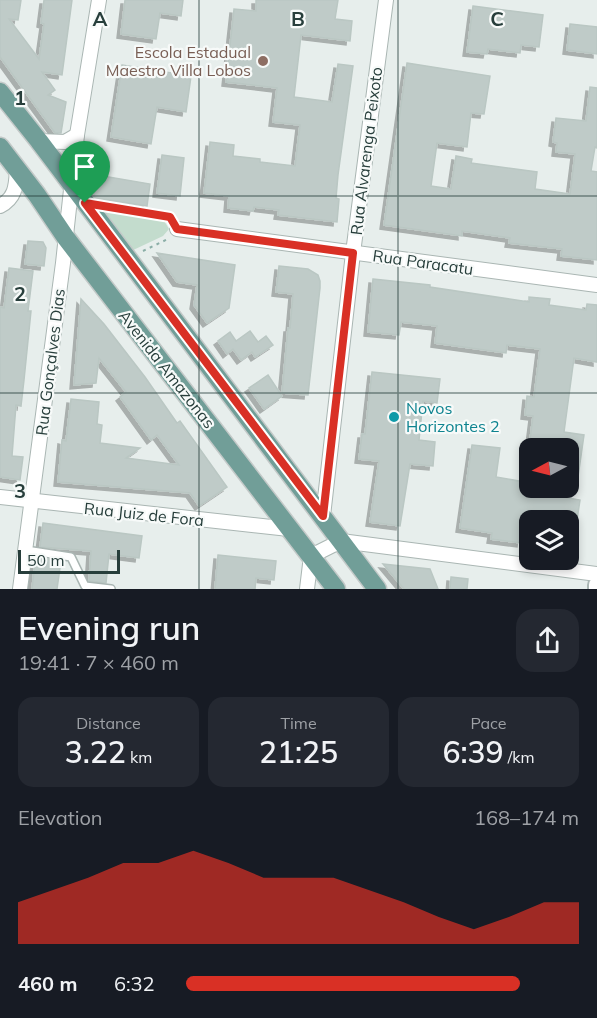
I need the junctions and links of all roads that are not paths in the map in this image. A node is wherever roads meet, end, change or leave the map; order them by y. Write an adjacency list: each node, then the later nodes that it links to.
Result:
1 (99, 0): 4 (street, Rua Gonçalves Dias)
2 (386, 0): 12 (street, Rua Alvarenga Peixoto)
3 (0, 92): 5 (main road, Avenida Amazonas)
4 (77, 135): 5 (street); 8 (street, Rua Gonçalves Dias)
5 (39, 141): 8 (main road, Avenida Amazonas)
6 (0, 147): 7 (main road, Avenida Amazonas)
7 (17, 169): 9 (street); 11 (main road, Avenida Amazonas)
8 (72, 185): 11 (street, Rua Gonçalves Dias); 16 (main road, Avenida Amazonas)
9 (0, 206)
10 (177, 229): 12 (street, Rua Paracatu)
11 (66, 238): 15 (street, Rua Gonçalves Dias); 17 (main road, Avenida Amazonas)
12 (353, 253): 13 (street, Rua Paracatu); 16 (street, Rua Alvarenga Peixoto)
13 (597, 285)
14 (0, 497): 15 (street, Rua Juiz de Fora)
15 (32, 501): 17 (street, Rua Juiz de Fora); 19 (street, Rua Gonçalves Dias)
16 (323, 516): 18 (main road, Avenida Amazonas)
17 (289, 529): 20 (main road, Avenida Amazonas)
18 (341, 541): 20 (street); 21 (street); 27 (main road, Avenida Amazonas)
19 (26, 549): 22 (lane); 23 (street, Rua Gonçalves Dias)
20 (311, 556): 25 (street); 26 (main road, Avenida Amazonas)
21 (597, 574)
22 (101, 588): 24 (lane)
23 (20, 589)
24 (111, 589)
25 (307, 589)
26 (336, 589)
27 (377, 589)

